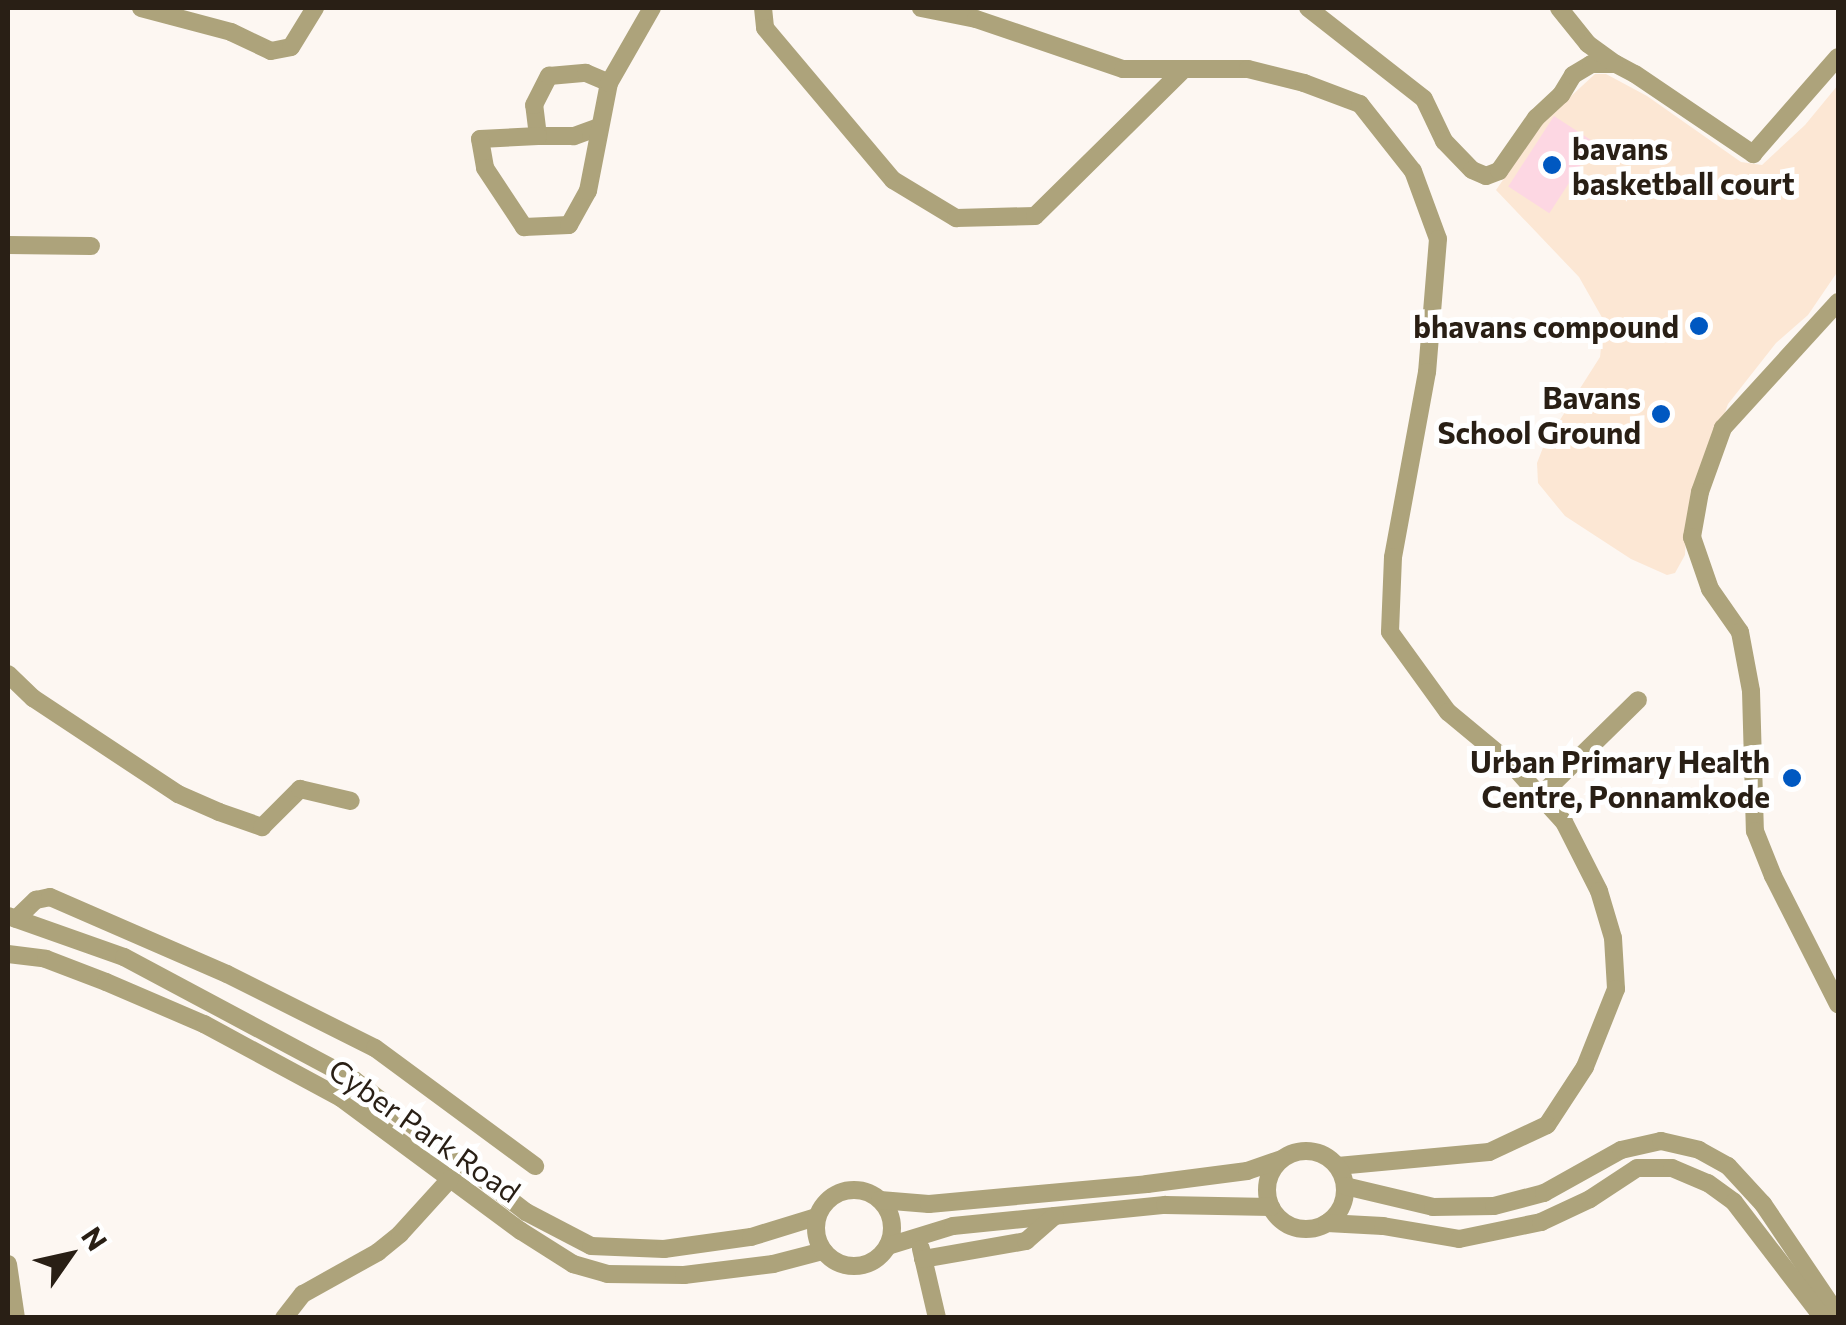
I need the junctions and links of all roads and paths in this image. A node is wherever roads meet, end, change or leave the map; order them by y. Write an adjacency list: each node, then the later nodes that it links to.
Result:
1 (141, 8): 2 (street)
2 (315, 8)
3 (652, 8): 11 (street)
4 (763, 8): 10 (street)
5 (921, 8): 10 (street)
6 (1308, 8): 9 (street)
7 (1559, 8): 9 (street)
8 (1838, 58): 9 (street)
9 (1616, 64)
10 (1182, 71): 19 (street)
11 (609, 83): 12 (street); 13 (street)
12 (599, 127): 13 (street); 13 (street)
13 (538, 136)
14 (8, 244): 15 (street)
15 (91, 246)
16 (1838, 302): 23 (street)
17 (8, 674): 20 (street)
18 (1638, 700): 19 (street)
19 (1540, 796): 26 (street)
20 (350, 801)
21 (12, 918): 25 (street); 32 (street)
22 (8, 954): 27 (street, Cyber Park Road)
23 (1838, 1004)
24 (1281, 1159): 26 (street); 29 (street); 30 (street)
25 (535, 1166)
26 (1338, 1166): 28 (street)
27 (450, 1179): 36 (street, Cyber Park Road); 41 (street)
28 (1345, 1186): 33 (street); 39 (street)
29 (880, 1200): 32 (street); 35 (street)
30 (1271, 1206): 31 (street); 33 (street)
31 (1055, 1216): 34 (street); 37 (street)
32 (816, 1217): 36 (street)
33 (1327, 1223): 43 (street)
34 (918, 1234): 35 (street); 37 (street)
35 (888, 1246): 36 (street)
36 (823, 1251)
37 (924, 1259): 42 (street)
38 (8, 1264): 40 (street)
39 (1838, 1316)
40 (16, 1318)
41 (284, 1318)
42 (937, 1318)
43 (1822, 1318)

